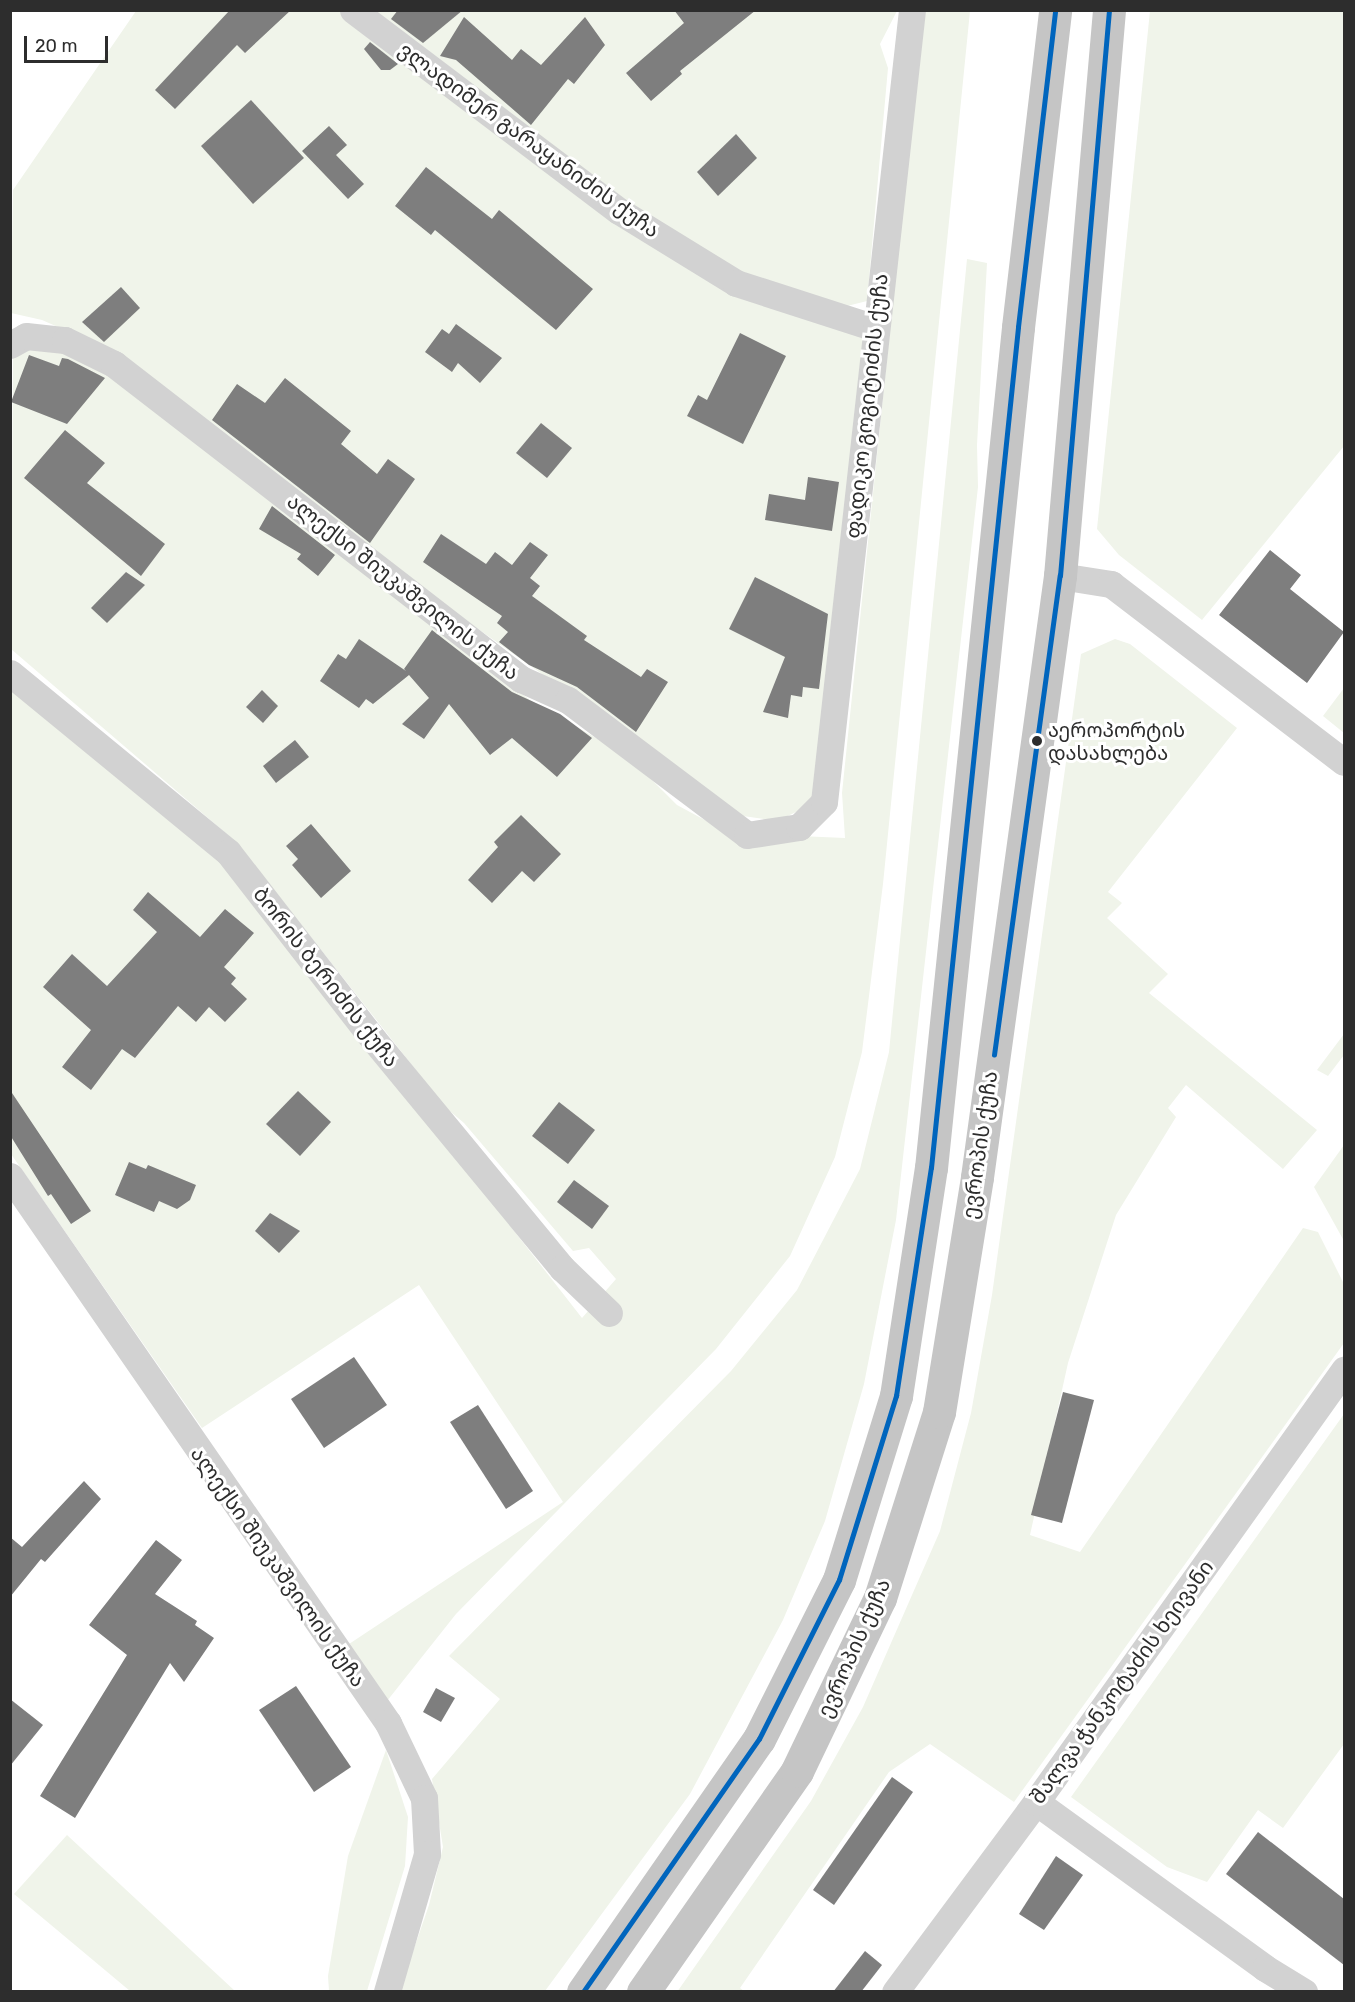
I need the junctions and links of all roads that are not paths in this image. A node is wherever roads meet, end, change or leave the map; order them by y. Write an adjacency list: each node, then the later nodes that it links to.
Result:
1 (353, 10): 5 (street, ვლადიმერ გარაყანიძის ქუჩა)
2 (912, 10): 5 (street, ფადიკო გოგიტიძის ქუჩა)
3 (1055, 10): 16 (main road, ევროპის ქუჩა)
4 (1109, 10): 7 (main road, ევროპის ქუჩა)
5 (875, 328): 10 (street, ფადიკო გოგიტიძის ქუჩა)
6 (10, 345): 10 (street, ალექსი შიუკაშვილის ქუჩა)
7 (1060, 576): 9 (street); 17 (main road, ევროპის ქუჩა)
8 (10, 673): 12 (street, ბორის ბერიძის ქუჩა)
9 (1344, 762)
10 (824, 802)
11 (10, 1176): 15 (street, ალექსი შიუკაშვილის ქუჩა)
12 (609, 1313)
13 (1344, 1370): 14 (street, შალვა ჭანკოტაძის ხეივანი)
14 (1036, 1802): 18 (street, შალვა ჭანკოტაძის ხეივანი); 19 (street)
15 (387, 1992)
16 (583, 1992)
17 (643, 1992)
18 (895, 1992)
19 (1305, 1992)

